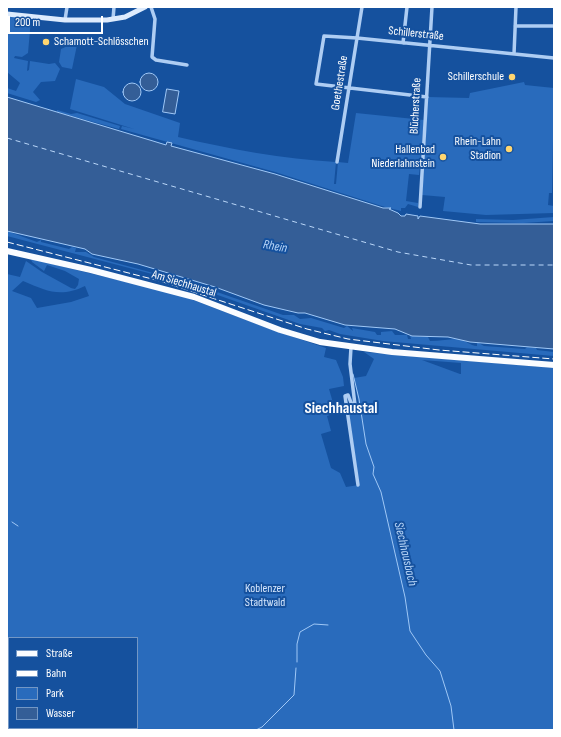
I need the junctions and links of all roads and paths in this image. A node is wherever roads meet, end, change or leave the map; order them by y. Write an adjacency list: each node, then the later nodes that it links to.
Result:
1 (67, 7): 11 (street)
2 (114, 7): 10 (street)
3 (146, 7): 10 (street)
4 (151, 7): 19 (street)
5 (362, 7): 14 (street, Goethestraße)
6 (407, 7): 15 (street)
7 (432, 7): 16 (street, Blücherstraße)
8 (516, 7): 12 (street)
9 (7, 14): 11 (street)
10 (113, 19): 11 (street)
11 (65, 20)
12 (515, 26): 13 (street); 17 (street)
13 (554, 26)
14 (357, 38): 15 (street, Schillerstraße); 20 (street, Goethestraße); 20 (street, Schillerstraße)
15 (403, 43): 16 (street, Schillerstraße)
16 (431, 46): 17 (street, Schillerstraße); 21 (street, Blücherstraße)
17 (514, 54): 18 (street, Schillerstraße)
18 (554, 58)
19 (187, 65)
20 (349, 89): 21 (street); 22 (street, Goethestraße)
21 (426, 97): 23 (street, Blücherstraße)
22 (337, 162)
23 (420, 206)
24 (7, 251): 25 (main road, Am Siechhaustal)
25 (351, 347): 26 (main road, Am Siechhaustal); 27 (street)
26 (554, 365)
27 (358, 485)

